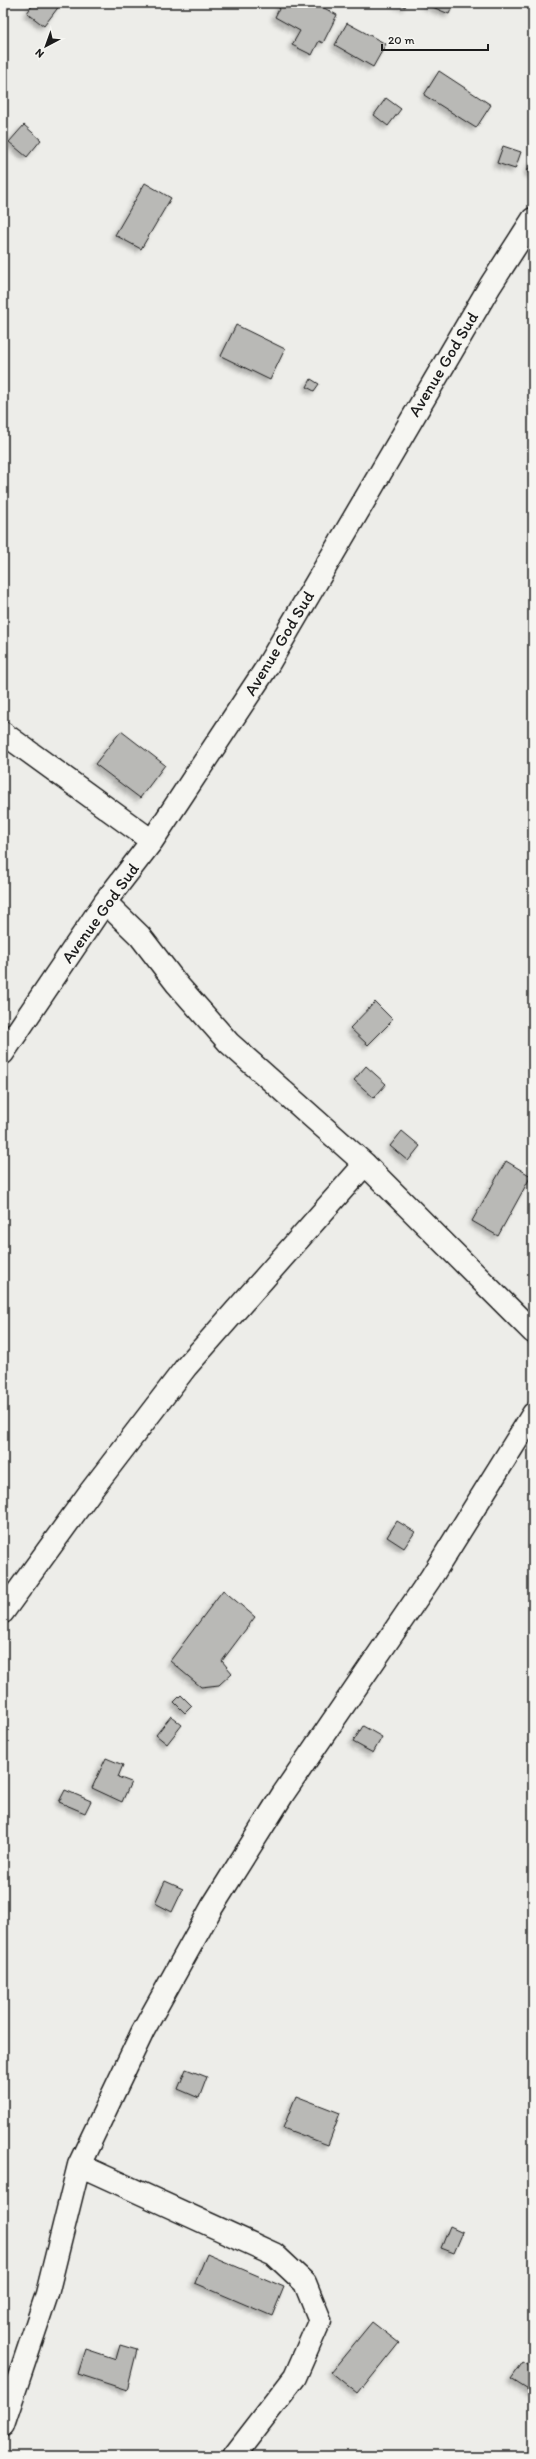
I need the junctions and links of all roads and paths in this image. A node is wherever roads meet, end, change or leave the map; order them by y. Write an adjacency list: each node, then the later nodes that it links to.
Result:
1 (533, 219): 3 (street, Avenue God Sud)
2 (3, 733): 3 (street)
3 (152, 841): 4 (street, Avenue God Sud)
4 (105, 902): 5 (street, Avenue God Sud); 6 (street)
5 (3, 1053)
6 (365, 1164): 7 (street); 9 (street)
7 (533, 1332)
8 (533, 1414): 10 (street)
9 (3, 1612)
10 (79, 2165): 11 (street); 12 (street)
11 (3, 2425)
12 (234, 2456)

